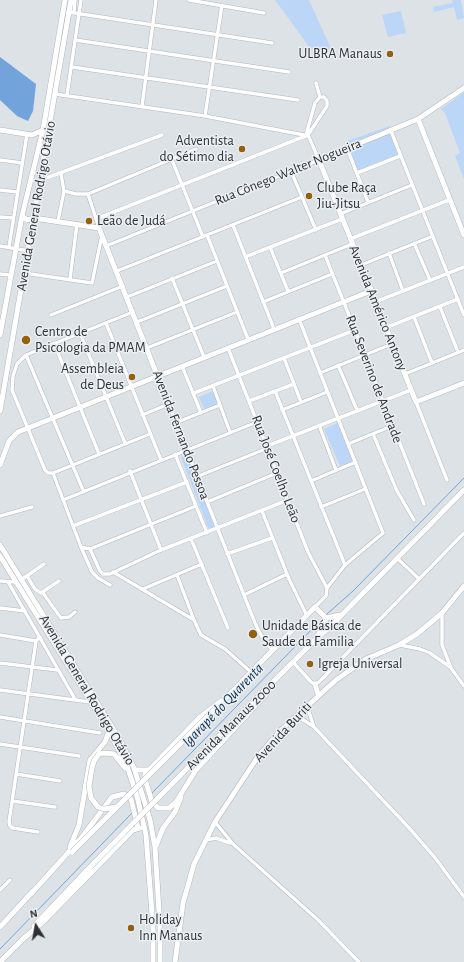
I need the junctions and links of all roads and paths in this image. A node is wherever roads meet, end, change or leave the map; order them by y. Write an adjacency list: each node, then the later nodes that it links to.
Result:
1 (64, 0): 8 (main road, Avenida General Rodrigo Otávio)
2 (71, 0): 8 (main road, Avenida General Rodrigo Otávio)
3 (76, 0): 8 (street)
4 (80, 0): 10 (street)
5 (156, 0): 11 (street)
6 (191, 0): 7 (street)
7 (222, 5): 9 (street); 12 (street)
8 (68, 12): 10 (street); 23 (main road, Avenida General Rodrigo Otávio); 31 (main road, Avenida General Rodrigo Otávio)
9 (264, 13)
10 (79, 14): 11 (street); 13 (street)
11 (152, 25): 12 (street); 15 (street)
12 (217, 35): 14 (street); 16 (street)
13 (75, 40): 15 (street); 17 (street)
14 (272, 43)
15 (148, 52): 16 (street); 19 (street)
16 (213, 61): 18 (street); 22 (street)
17 (72, 67): 19 (street); 24 (street)
18 (289, 72)
19 (145, 78): 22 (street); 27 (street)
20 (316, 83): 25 (street)
21 (464, 88): 29 (main road, Rua Cônego Walter Nogueira)
22 (208, 89): 26 (street); 28 (street)
23 (55, 94): 24 (street); 47 (main road, Avenida General Rodrigo Otávio)
24 (67, 95): 27 (street)
25 (320, 97): 35 (street); 35 (street)
26 (298, 100)
27 (142, 106): 28 (street)
28 (205, 116): 35 (street)
29 (418, 119): 32 (main road, Rua Cônego Walter Nogueira); 55 (main road)
30 (0, 130): 33 (main road)
31 (43, 130): 33 (main road); 36 (main road, Avenida General Rodrigo Otávio)
32 (391, 131): 37 (main road, Rua Cônego Walter Nogueira); 39 (street)
33 (29, 134): 36 (main road); 43 (street)
34 (162, 135): 46 (street)
35 (306, 135): 42 (street, Avenida Américo Antony); 49 (street)
36 (40, 143): 60 (main road, Avenida General Rodrigo Otávio)
37 (347, 148): 42 (main road, Rua Cônego Walter Nogueira); 45 (street)
38 (196, 149): 41 (street)
39 (400, 156): 45 (street); 48 (street)
40 (0, 160): 43 (street)
41 (172, 160): 49 (street); 53 (street)
42 (319, 160): 44 (street, Rua Cônego Walter Nogueira); 59 (main road, Avenida Américo Antony)
43 (22, 163): 52 (street)
44 (291, 172): 54 (street); 58 (street, Rua Cônego Walter Nogueira)
45 (357, 173): 56 (street)
46 (61, 174): 47 (street); 51 (street)
47 (41, 180): 63 (main road, Avenida General Rodrigo Otávio)
48 (412, 185): 56 (street); 57 (street)
49 (182, 186): 58 (street); 64 (street)
50 (0, 190): 52 (street)
51 (64, 191): 53 (street); 66 (street)
52 (17, 192): 62 (street)
53 (88, 194): 64 (street, Avenida Fernando Pessoa)
54 (302, 197): 68 (street); 70 (street)
55 (449, 200): 57 (street); 72 (main road)
56 (368, 202): 59 (street)
57 (422, 210): 74 (street); 75 (street)
58 (192, 211): 73 (street); 78 (street, Rua Cônego Walter Nogueira)
59 (340, 214): 65 (main road, Avenida Américo Antony)
60 (22, 216): 63 (main road); 81 (main road, Avenida General Rodrigo Otávio)
61 (0, 217): 62 (street)
62 (13, 218): 79 (street)
63 (34, 218): 66 (main road); 82 (main road, Avenida General Rodrigo Otávio)
64 (96, 219): 69 (street, Avenida Fernando Pessoa)
65 (342, 220): 70 (street); 75 (main road, Avenida Américo Antony)
66 (58, 221): 67 (main road)
67 (77, 224): 69 (main road); 97 (street)
68 (233, 225): 73 (street); 85 (street)
69 (99, 228): 71 (main road, Avenida Fernando Pessoa)
70 (316, 230): 80 (street)
71 (102, 234): 78 (main road, Avenida Fernando Pessoa); 97 (street)
72 (464, 235)
73 (205, 236): 86 (street); 89 (street)
74 (433, 236): 76 (street); 92 (street)
75 (351, 241): 84 (street); 87 (main road, Avenida Américo Antony)
76 (414, 243): 83 (street); 98 (street)
77 (0, 246): 79 (street)
78 (106, 246): 89 (main road, Avenida Fernando Pessoa)
79 (9, 247): 81 (street)
80 (270, 247): 85 (street); 91 (street)
81 (16, 248): 82 (street); 95 (main road, Avenida General Rodrigo Otávio)
82 (29, 251): 90 (main road, Avenida General Rodrigo Otávio)
83 (389, 253): 87 (street); 103 (street)
84 (325, 255): 91 (street); 94 (street, Rua Severino de Andrade)
85 (245, 258): 108 (street)
86 (217, 261): 96 (street); 100 (street)
87 (361, 265): 102 (main road, Avenida Américo Antony)
88 (464, 267): 92 (street)
89 (117, 271): 99 (main road, Avenida Fernando Pessoa)
90 (24, 273): 97 (street); 163 (main road, Avenida General Rodrigo Otávio)
91 (281, 273): 101 (street)
92 (448, 273): 98 (street); 105 (street)
93 (0, 274): 95 (street)
94 (332, 274): 101 (street); 106 (street, Rua Severino de Andrade)
95 (10, 276): 107 (main road, Avenida General Rodrigo Otávio)
96 (172, 278): 104 (street); 110 (street)
97 (70, 279)
98 (430, 280): 103 (street)
99 (123, 286): 104 (main road, Avenida Fernando Pessoa); 115 (street)
100 (227, 286): 110 (street); 113 (street)
101 (288, 291): 108 (street)
102 (371, 291): 106 (main road); 109 (main road, Avenida Américo Antony)
103 (403, 291): 109 (street)
104 (126, 297): 112 (main road, Avenida Fernando Pessoa)
105 (458, 299): 111 (street); 114 (street)
106 (344, 301): 117 (main road); 123 (street, Rua Severino de Andrade)
107 (3, 302): 124 (main road, Avenida General Rodrigo Otávio)
108 (263, 302): 122 (street)
109 (375, 302): 120 (main road, Avenida Américo Antony)
110 (182, 304): 118 (street); 121 (street)
111 (440, 307): 116 (street); 133 (street)
112 (133, 312): 118 (main road, Avenida Fernando Pessoa); 119 (street)
113 (237, 312): 121 (street); 126 (street)
114 (464, 315)
115 (51, 316)
116 (414, 317): 120 (street); 138 (street)
117 (299, 319): 122 (main road); 129 (street)
118 (137, 322): 130 (main road, Avenida Fernando Pessoa)
119 (106, 323): 125 (street); 147 (street)
120 (386, 328): 128 (main road, Avenida Américo Antony)
121 (192, 330): 130 (street); 136 (street)
122 (274, 330): 126 (main road)
123 (355, 330): 129 (street); 135 (street, Rua Severino de Andrade)
124 (0, 331)
125 (80, 334): 127 (street); 153 (street)
126 (248, 339): 131 (main road)
127 (54, 343): 134 (street); 160 (street)
128 (392, 344): 135 (street); 142 (main road, Avenida Américo Antony)
129 (309, 347): 137 (street); 141 (street)
130 (147, 348): 143 (main road, Avenida Fernando Pessoa)
131 (228, 348): 136 (main road); 144 (street, Rua José Coelho Leão)
132 (464, 350): 133 (street)
133 (458, 352): 138 (street)
134 (26, 355): 166 (street); 172 (street)
135 (365, 355): 139 (street); 154 (street, Rua Severino de Andrade)
136 (204, 357): 140 (main road)
137 (284, 358): 144 (street); 146 (street)
138 (432, 363): 142 (street)
139 (338, 365): 141 (street); 162 (street)
140 (182, 366): 143 (main road); 152 (street)
141 (320, 373): 151 (street)
142 (404, 374): 149 (main road, Avenida Américo Antony)
143 (158, 375): 147 (main road); 158 (street, Avenida Fernando Pessoa)
144 (238, 376): 148 (street); 155 (street, Rua José Coelho Leão)
145 (464, 383): 157 (main road)
146 (294, 384): 150 (street); 156 (street)
147 (131, 386): 153 (main road); 165 (street)
148 (213, 386): 152 (street); 159 (street)
149 (411, 390): 154 (street); 157 (main road, Avenida Américo Antony)
150 (275, 391): 155 (street); 161 (street)
151 (327, 392): 156 (street); 167 (street)
152 (194, 393): 164 (street)
153 (106, 396): 160 (main road); 177 (street)
154 (382, 400): 162 (street); 171 (street, Rua Severino de Andrade)
155 (249, 401): 168 (street, Rua José Coelho Leão)
156 (301, 402): 161 (street)
157 (416, 402): 192 (street, Avenida Américo Antony)
158 (168, 404): 165 (street); 169 (street, Avenida Fernando Pessoa)
159 (220, 405): 164 (street); 173 (street)
160 (80, 407): 166 (main road); 181 (street)
161 (282, 410): 176 (street)
162 (357, 410): 167 (street)
163 (0, 411)
164 (201, 413): 169 (street)
165 (142, 415): 174 (street)
166 (53, 417): 172 (main road); 185 (street)
167 (337, 418): 170 (street); 178 (street)
168 (257, 422): 173 (street); 179 (street, Rua José Coelho Leão)
169 (175, 423): 180 (street, Avenida Fernando Pessoa)
170 (318, 425): 176 (street); 187 (street)
171 (392, 426): 175 (street); 202 (street, Rua Severino de Andrade)
172 (28, 427): 186 (main road); 189 (street)
173 (230, 432): 180 (street)
174 (150, 434): 177 (street); 183 (street)
175 (373, 434): 178 (street); 208 (street)
176 (293, 436): 179 (street); 193 (street)
177 (125, 443): 181 (street)
178 (348, 444): 184 (street)
179 (267, 447): 190 (street, Rua José Coelho Leão); 191 (street)
180 (186, 449): 182 (street); 191 (street, Avenida Fernando Pessoa)
181 (99, 454): 185 (street)
182 (175, 454): 183 (street); 194 (street)
183 (160, 460): 188 (street)
184 (356, 462): 187 (street); 195 (street)
185 (73, 464): 189 (street); 196 (street)
186 (0, 465)
187 (336, 470): 193 (street)
188 (130, 472): 196 (street); 198 (street)
189 (53, 473): 199 (street)
190 (278, 473): 200 (street, Rua José Coelho Leão); 201 (street)
191 (196, 477): 201 (street, Avenida Fernando Pessoa)
192 (447, 480)
193 (311, 481): 205 (street)
194 (187, 482): 198 (street); 203 (street)
195 (365, 489): 205 (street); 225 (street)
196 (83, 490): 199 (street)
197 (464, 490): 222 (main road, Avenida Manaus 2000)
198 (141, 499): 209 (street); 210 (street)
199 (63, 500): 210 (street)
200 (288, 500): 206 (street); 237 (street, Rua José Coelho Leão)
201 (207, 502): 211 (street, Avenida Fernando Pessoa)
202 (424, 504)
203 (196, 506): 209 (street); 212 (street)
204 (32, 507): 207 (street)
205 (321, 507): 225 (street)
206 (262, 511): 211 (street); 214 (street)
207 (0, 516)
208 (414, 520)
209 (151, 524): 218 (street); 219 (street)
210 (73, 526): 217 (street)
211 (218, 528): 212 (street); 220 (street, Avenida Fernando Pessoa)
212 (207, 533): 215 (street)
213 (464, 533): 230 (street)
214 (272, 538): 220 (street); 227 (street)
215 (191, 539): 219 (street); 224 (street)
216 (0, 545): 232 (main road, Avenida General Rodrigo Otávio)
217 (81, 547): 218 (street); 235 (street)
218 (90, 549): 226 (street)
219 (161, 550): 226 (street)
220 (228, 554): 240 (street, Avenida Fernando Pessoa)
221 (0, 556): 232 (main road, Avenida General Rodrigo Otávio)
222 (397, 558): 230 (street); 246 (main road, Avenida Manaus 2000)
223 (44, 564): 228 (street)
224 (202, 564): 229 (street); 250 (street)
225 (345, 566): 237 (street)
226 (113, 572): 238 (street)
227 (287, 574): 240 (street); 247 (street)
228 (26, 576): 232 (street); 239 (street)
229 (177, 576): 238 (street); 249 (street)
230 (419, 579): 263 (street)
231 (0, 581): 234 (street)
232 (18, 581): 234 (street); 271 (main road, Avenida General Rodrigo Otávio); 282 (main road, Avenida General Rodrigo Otávio)
233 (59, 581): 239 (street)
234 (8, 582): 243 (street)
235 (110, 585)
236 (464, 586): 245 (main road, Avenida Buriti)
237 (326, 588): 242 (street)
238 (143, 589): 249 (street)
239 (43, 593): 244 (street)
240 (244, 595): 256 (street, Avenida Fernando Pessoa)
241 (0, 608): 243 (street)
242 (317, 608): 247 (main road, Avenida Manaus 2000); 248 (main road)
243 (24, 612): 252 (street)
244 (75, 612)
245 (442, 613): 255 (main road, Avenida Buriti); 260 (street)
246 (343, 614): 248 (main road); 253 (main road, Avenida Manaus 2000)
247 (307, 616): 256 (main road, Avenida Manaus 2000)
248 (326, 617): 253 (main road)
249 (194, 620): 262 (street)
250 (228, 628)
251 (0, 636): 254 (street)
252 (40, 637): 254 (street); 261 (street)
253 (316, 638): 257 (main road, Avenida Manaus 2000)
254 (36, 640): 259 (street)
255 (399, 645): 260 (street); 268 (main road, Avenida Buriti)
256 (272, 650): 262 (main road, Avenida Manaus 2000)
257 (293, 662): 263 (street); 264 (main road, Avenida Manaus 2000)
258 (0, 663): 259 (street)
259 (32, 667): 261 (street); 267 (street)
260 (451, 668): 265 (street)
261 (57, 670): 270 (street)
262 (251, 672): 269 (main road, Avenida Manaus 2000)
263 (315, 684): 268 (main road)
264 (271, 685): 287 (main road); 304 (main road, Avenida Manaus 2000, bridge)
265 (464, 686)
266 (0, 690): 267 (street)
267 (28, 694): 270 (street); 275 (street)
268 (318, 694): 272 (main road, Avenida Buriti)
269 (226, 698): 283 (main road); 289 (main road, Avenida Manaus 2000, bridge)
270 (75, 699): 271 (street)
271 (90, 702): 277 (main road, Avenida General Rodrigo Otávio)
272 (307, 706): 273 (main road, Avenida Buriti); 276 (street)
273 (296, 716): 276 (street); 291 (main road, Avenida Buriti)
274 (0, 717): 275 (street)
275 (24, 720): 278 (street); 280 (street)
276 (314, 727): 302 (street)
277 (109, 731): 285 (main road, Avenida General Rodrigo Otávio); 298 (main road)
278 (100, 734)
279 (0, 744): 280 (street)
280 (20, 747): 281 (street); 284 (street)
281 (79, 756)
282 (135, 770): 283 (main road); 297 (main road, Avenida General Rodrigo Otávio)
283 (149, 770): 287 (main road)
284 (16, 774): 286 (street); 288 (street)
285 (131, 778): 289 (main road, bridge); 294 (main road, Avenida General Rodrigo Otávio)
286 (60, 780)
287 (183, 790): 297 (main road)
288 (12, 800): 290 (street); 293 (street)
289 (119, 806): 301 (main road, Avenida Manaus 2000, bridge)
290 (55, 807)
291 (215, 822): 295 (main road, Avenida Buriti); 296 (street)
292 (138, 828): 294 (main road); 298 (main road); 304 (main road)
293 (38, 832)
294 (146, 835): 306 (main road, Avenida General Rodrigo Otávio)
295 (204, 841): 296 (street); 308 (main road, Avenida Buriti)
296 (233, 844): 309 (street)
297 (155, 847): 307 (main road, Avenida General Rodrigo Otávio)
298 (66, 854): 301 (main road)
299 (10, 880): 300 (street)
300 (0, 890)
301 (31, 894): 303 (main road, Avenida Manaus 2000)
302 (464, 897)
303 (0, 927)
304 (23, 939): 305 (main road, Avenida Manaus 2000)
305 (0, 962)
306 (153, 962)
307 (160, 962)
308 (175, 962)
309 (359, 962)

